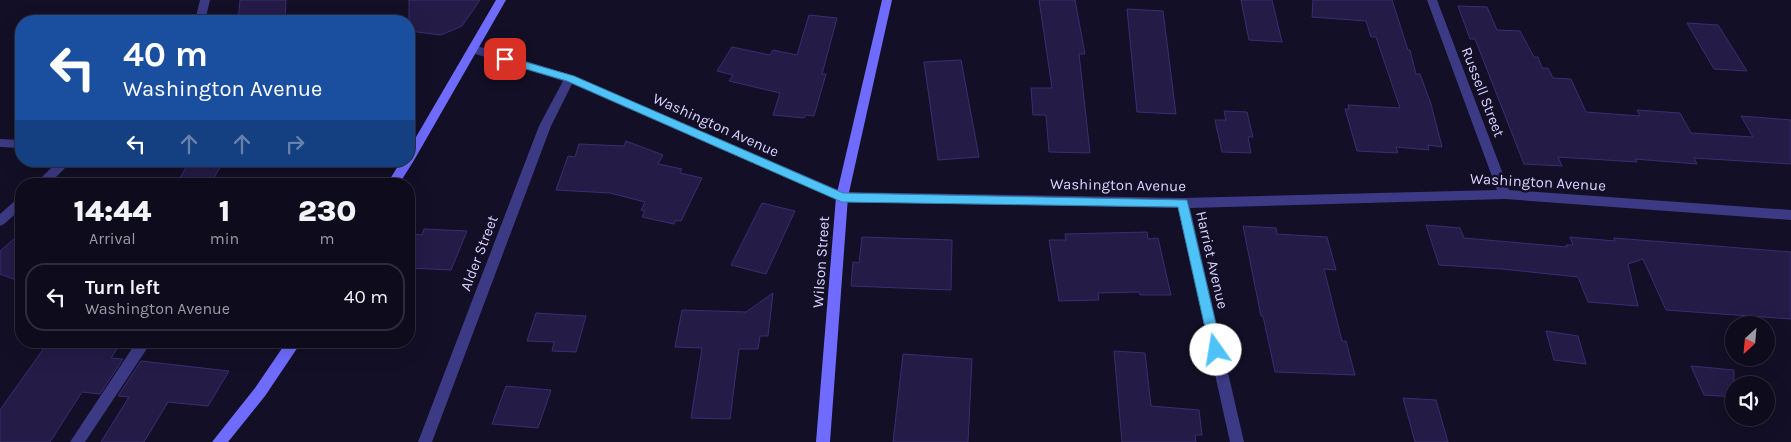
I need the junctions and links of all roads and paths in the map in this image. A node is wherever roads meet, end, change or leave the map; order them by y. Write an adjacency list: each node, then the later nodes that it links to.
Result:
1 (205, 0): 5 (street)
2 (501, 0): 6 (street)
3 (887, 0): 16 (street, Wilson Street)
4 (1432, 0): 15 (street, Russell Street)
5 (201, 15)
6 (473, 49): 7 (street, Washington Avenue); 10 (street)
7 (570, 79): 16 (street, Washington Avenue); 25 (street, Alder Street)
8 (0, 143): 9 (street)
9 (15, 144)
10 (415, 148)
11 (59, 167): 13 (street)
12 (404, 167): 14 (street)
13 (48, 178)
14 (397, 178)
15 (1505, 194): 17 (street, Washington Avenue); 19 (street, Washington Avenue)
16 (842, 197): 17 (street, Washington Avenue); 26 (street, Wilson Street)
17 (1183, 203): 27 (street, Harriet Avenue)
18 (15, 207): 20 (street)
19 (1791, 215)
20 (0, 221)
21 (140, 348): 23 (street)
22 (290, 348): 24 (street)
23 (77, 442)
24 (218, 442)
25 (424, 442)
26 (823, 442)
27 (1237, 442)

